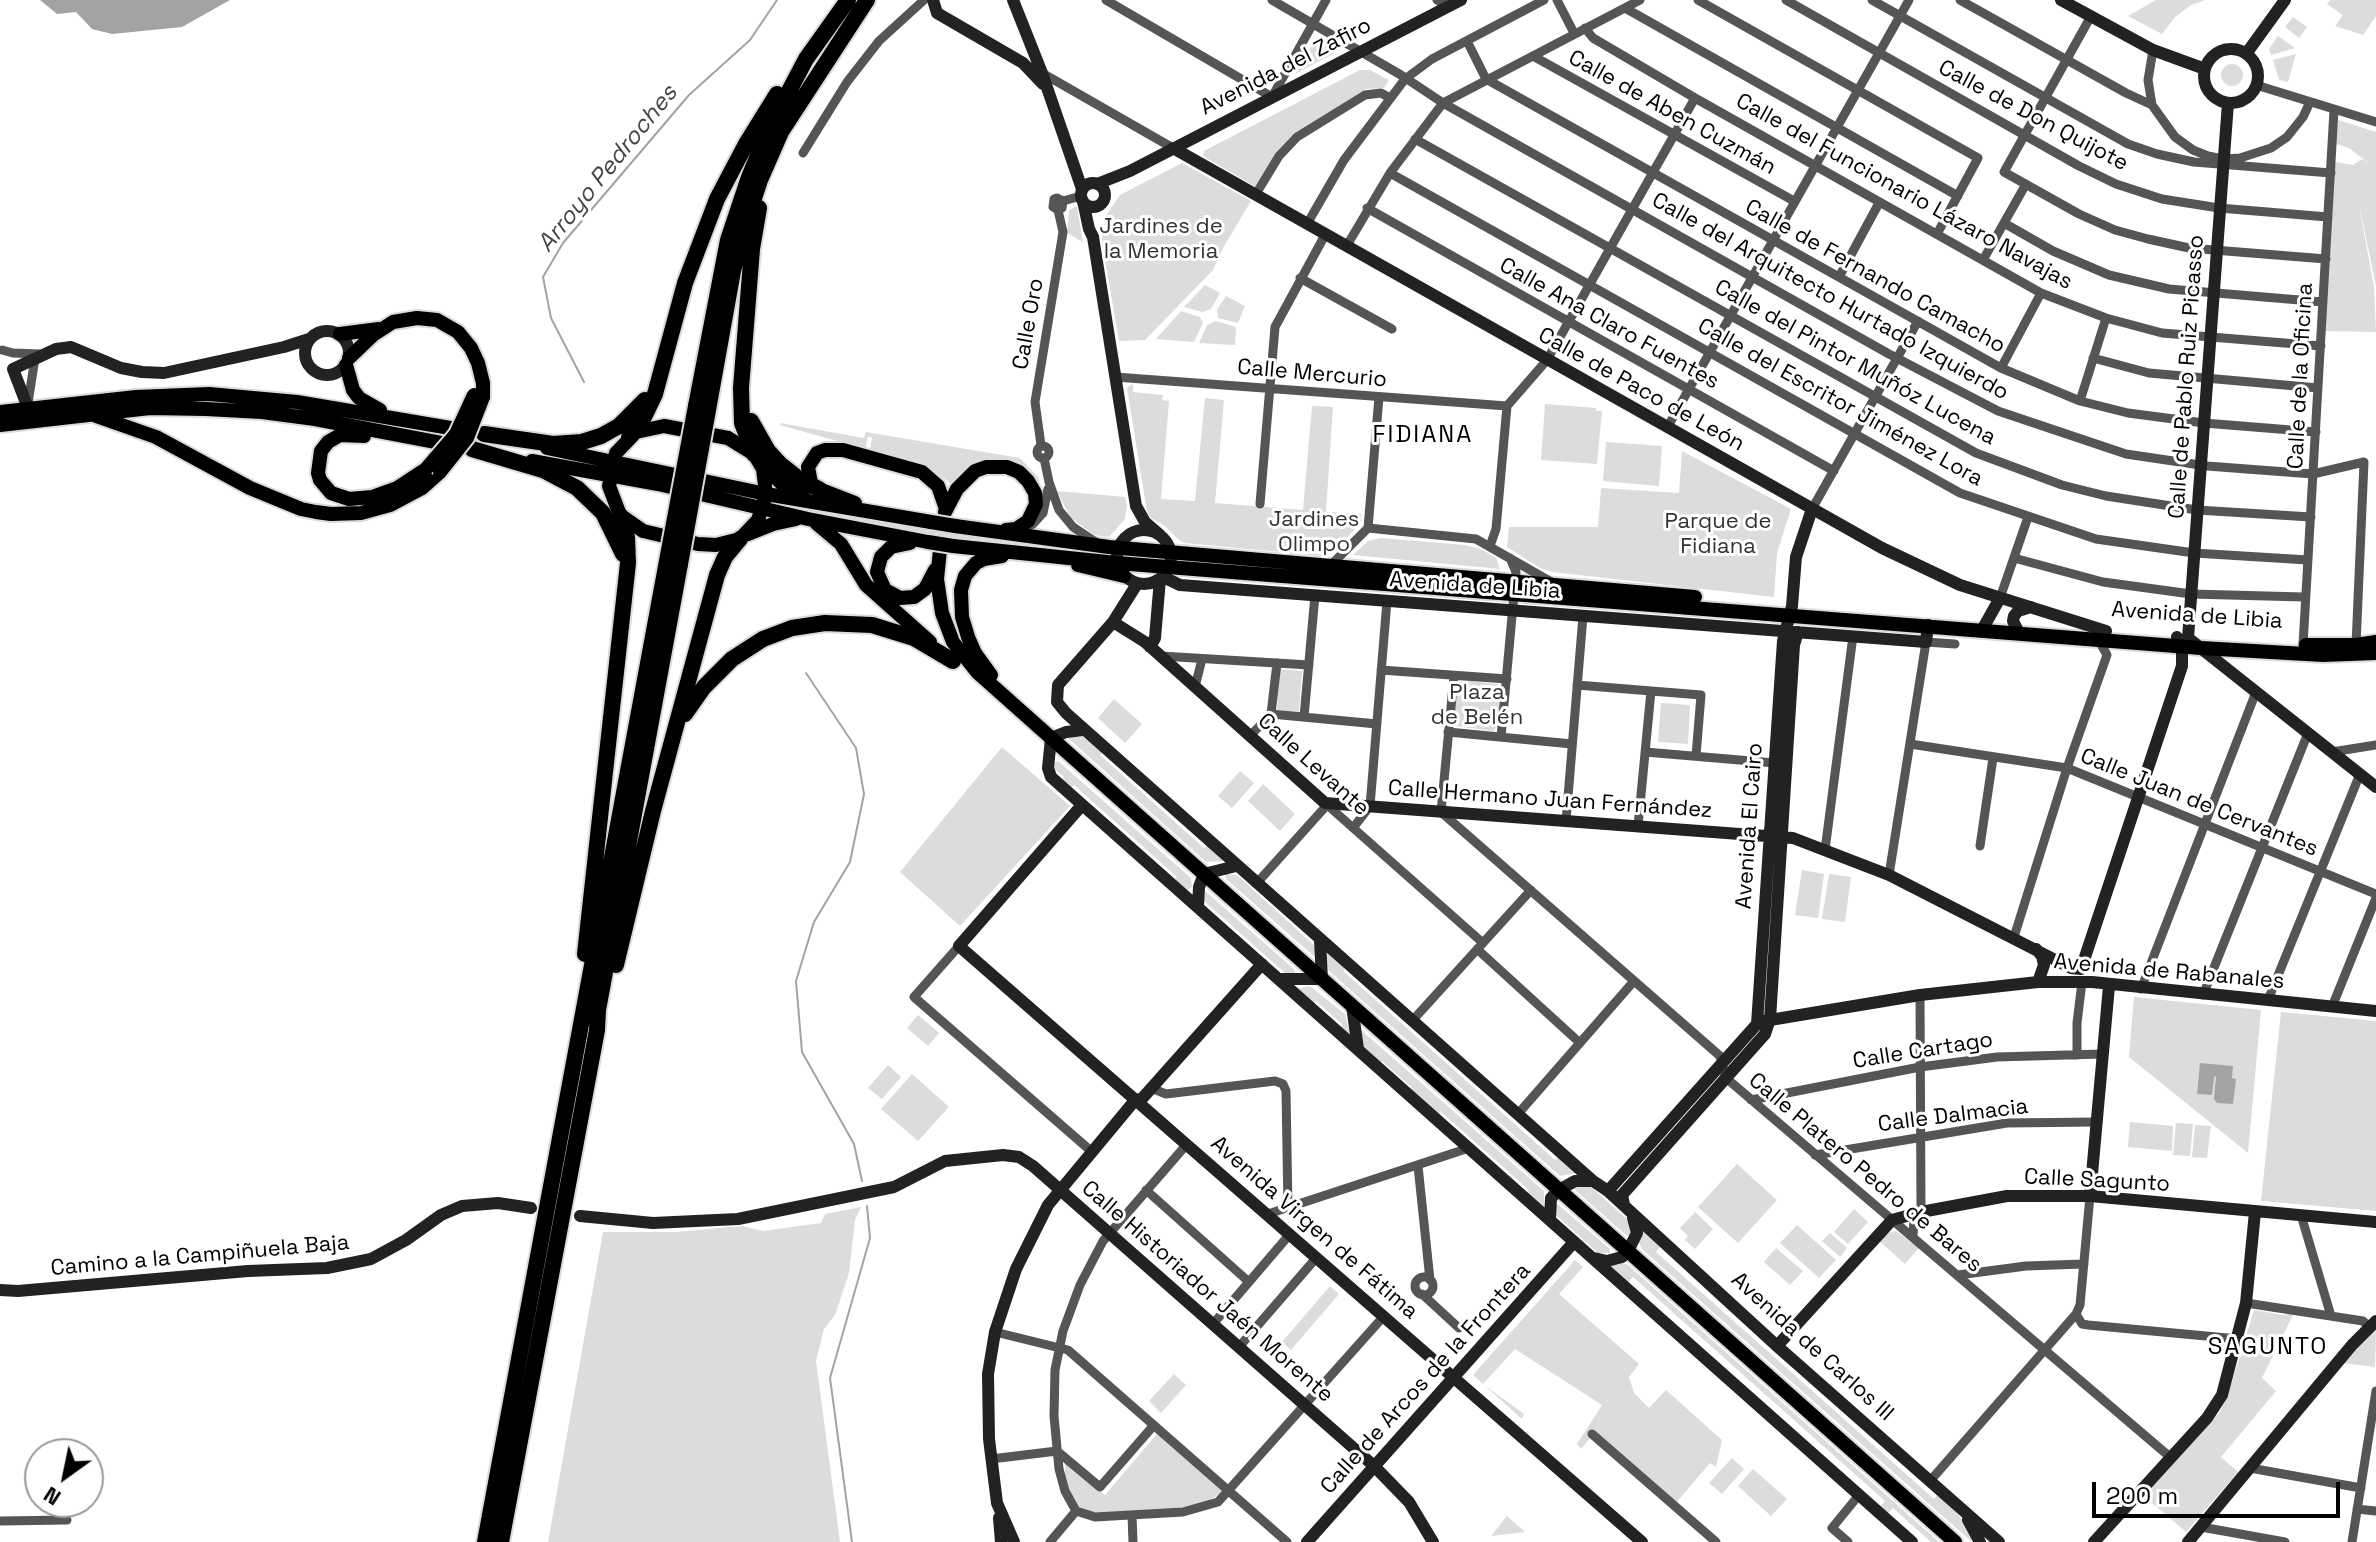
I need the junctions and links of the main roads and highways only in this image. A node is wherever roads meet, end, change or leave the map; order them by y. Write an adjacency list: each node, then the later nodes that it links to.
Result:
1 (848, 0): 3 (highway)
2 (867, 0): 4 (highway)
3 (806, 59): 7 (highway); 9 (highway)
4 (789, 121): 8 (highway); 9 (highway)
5 (383, 328): 6 (main road); 12 (main road); 21 (main road, bridge)
6 (340, 334)
7 (658, 383): 15 (highway); 16 (highway)
8 (741, 388): 18 (highway); 22 (highway)
9 (702, 408): 30 (highway, bridge)
10 (0, 412): 12 (main road)
11 (92, 414): 13 (main road); 14 (main road); 21 (main road)
12 (399, 418): 15 (main road)
13 (0, 425)
14 (392, 433): 17 (main road); 21 (main road)
15 (484, 434): 20 (main road)
16 (629, 437): 18 (main road); 20 (main road)
17 (472, 449): 19 (main road); 32 (highway)
18 (757, 458): 22 (main road); 23 (main road)
19 (555, 465): 20 (main road); 24 (main road)
20 (611, 469): 23 (main road); 24 (main road)
21 (433, 471)
22 (820, 496): 23 (main road); 26 (main road, Avenida de Libia, bridge); 26 (main road)
23 (765, 501): 25 (main road, Avenida de Libia); 27 (main road)
24 (617, 510): 27 (main road); 32 (highway)
25 (808, 519): 27 (main road); 28 (main road, Avenida de Libia); 40 (main road)
26 (989, 531): 31 (main road, Avenida de Libia)
27 (742, 538): 43 (highway)
28 (936, 548): 29 (main road, Avenida de Libia); 41 (main road)
29 (1023, 554): 31 (main road, Avenida de Libia); 41 (main road)
30 (673, 563): 44 (highway); 45 (highway)
31 (1342, 566): 33 (main road, Avenida de Libia)
32 (626, 585): 45 (highway)
33 (1515, 587): 34 (main road, Avenida de Libia); 34 (main road, Avenida de Libia)
34 (1791, 610): 35 (main road, Avenida de Libia)
35 (1857, 616): 36 (main road, Avenida de Libia); 36 (main road, Avenida de Libia)
36 (1984, 626): 37 (main road, Avenida de Libia)
37 (2182, 640): 38 (main road, Avenida de Libia); 39 (main road, Avenida de Libia)
38 (2376, 642)
39 (2376, 653)
40 (953, 661): 42 (main road); 43 (highway)
41 (1009, 701): 42 (main road)
42 (1034, 723): 50 (main road)
43 (678, 725): 44 (highway)
44 (597, 1030): 46 (highway)
45 (578, 1038): 47 (highway)
46 (514, 1477): 48 (highway); 49 (highway)
47 (485, 1542)
48 (501, 1542)
49 (508, 1542)
50 (1955, 1542)

